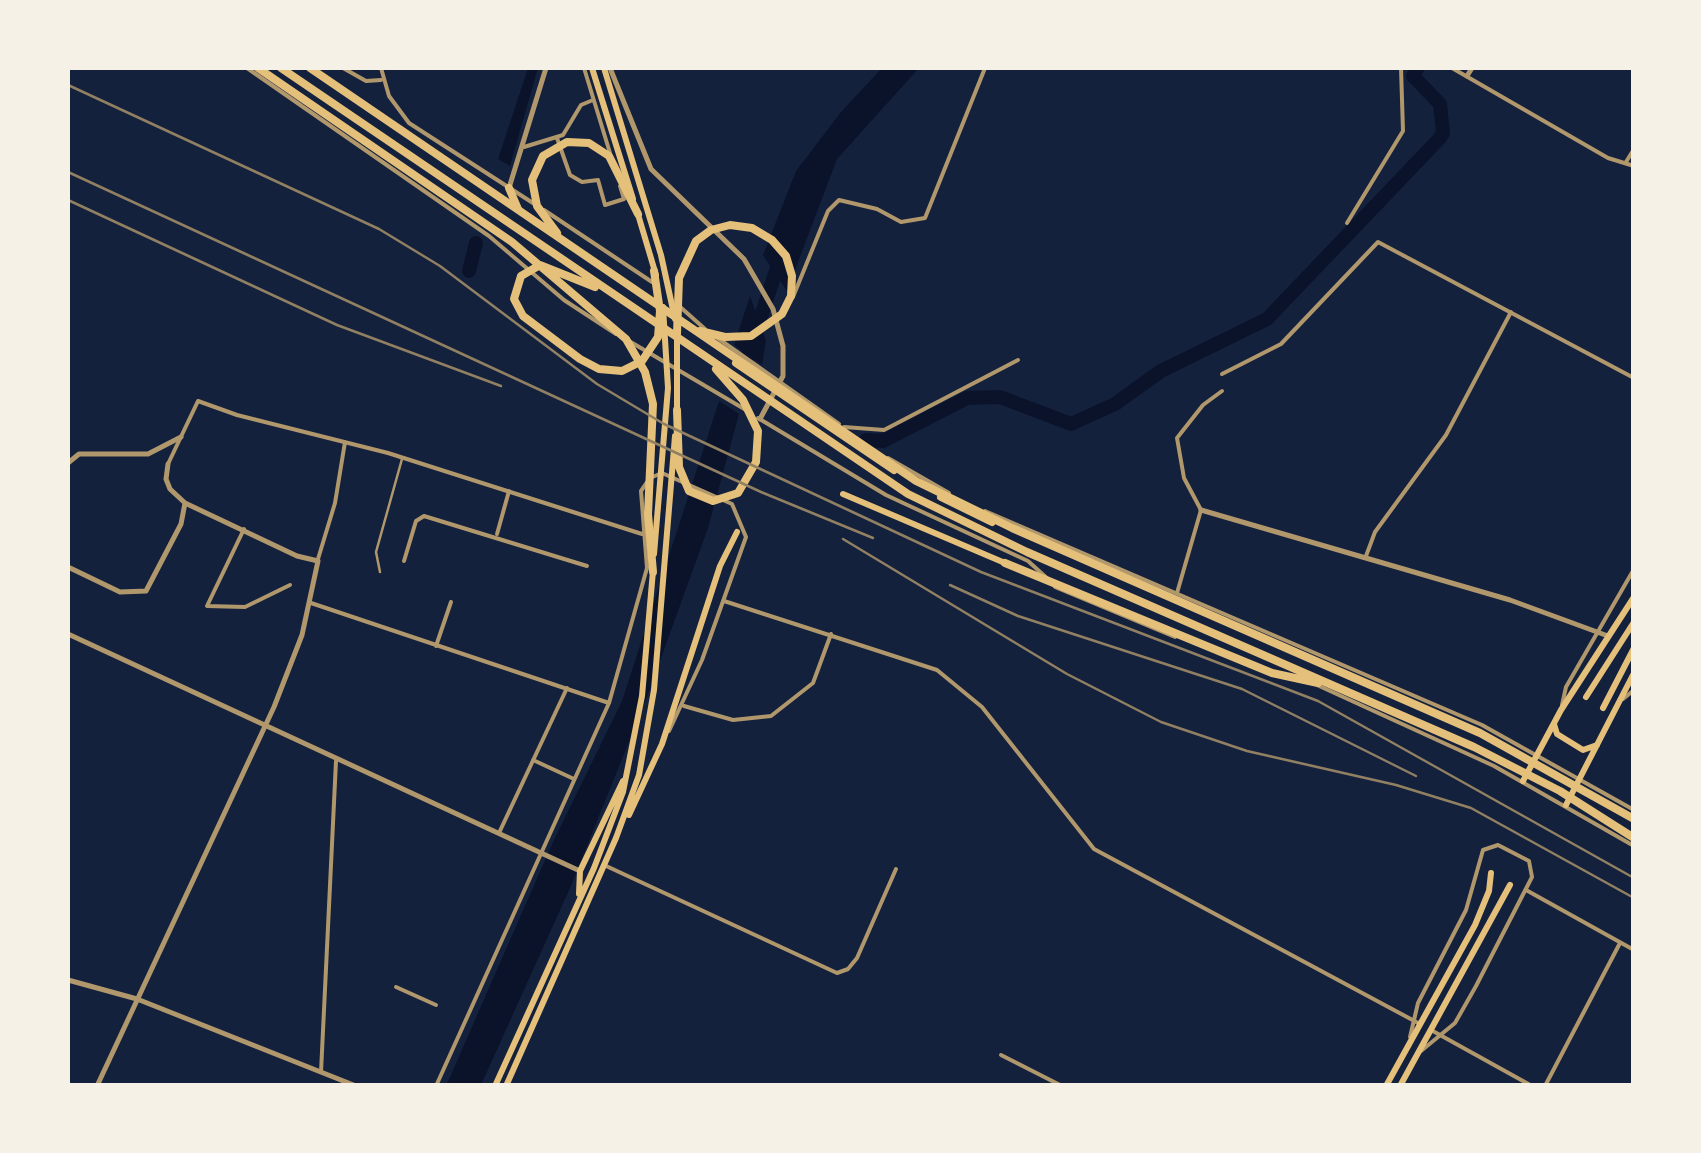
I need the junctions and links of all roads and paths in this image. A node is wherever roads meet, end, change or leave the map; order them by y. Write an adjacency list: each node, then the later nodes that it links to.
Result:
1 (247, 68): 24 (street)
2 (258, 68): 25 (main road)
3 (283, 68): 35 (main road); 43 (main road)
4 (310, 68): 27 (main road); 31 (main road)
5 (343, 68): 16 (street)
6 (381, 68): 16 (street)
7 (546, 68): 19 (street)
8 (584, 68): 17 (street)
9 (592, 68): 28 (main road)
10 (607, 68): 36 (street); 37 (main road)
11 (985, 68): 36 (street)
12 (1400, 68): 29 (street)
13 (1452, 68): 15 (street)
14 (1472, 68): 15 (street)
15 (1467, 76): 21 (street)
16 (381, 80): 23 (street)
17 (594, 100): 18 (street); 18 (street)
18 (557, 138): 19 (street)
19 (521, 146): 23 (street)
20 (1634, 150): 21 (street)
21 (1626, 162): 22 (street)
22 (1634, 166)
23 (509, 188): 27 (main road); 41 (street)
24 (441, 204): 25 (main road); 30 (street)
25 (458, 205): 26 (main road)
26 (470, 212): 30 (main road); 68 (main road)
27 (520, 214): 41 (main road)
28 (638, 214): 31 (main road); 32 (main road)
29 (1347, 223)
30 (477, 228): 45 (street)
31 (592, 260): 34 (main road)
32 (654, 271): 35 (main road); 68 (main road)
33 (1511, 312): 39 (street); 40 (street); 60 (street)
34 (670, 314): 37 (main road); 108 (main road)
35 (643, 315): 37 (main road)
36 (777, 321): 41 (street)
37 (678, 337): 44 (main road); 44 (main road); 86 (main road)
38 (1018, 360): 46 (street)
39 (1222, 374)
40 (1634, 378)
41 (779, 387): 43 (street); 46 (street); 97 (main road)
42 (1222, 391): 55 (street)
43 (772, 401): 45 (street); 100 (main road)
44 (678, 410): 113 (main road)
45 (760, 419): 69 (street)
46 (844, 427): 71 (street)
47 (181, 437): 48 (street); 50 (street); 51 (street)
48 (345, 442): 49 (street); 61 (street)
49 (402, 457): 52 (street); 67 (lane)
50 (68, 463)
51 (168, 464): 54 (street)
52 (509, 490): 58 (street); 59 (street)
53 (843, 494): 63 (main road)
54 (185, 502): 56 (street); 64 (street)
55 (1201, 510): 60 (street); 71 (street)
56 (244, 529): 61 (street); 70 (street)
57 (741, 531): 58 (street); 73 (street); 96 (main road)
58 (642, 534): 89 (street)
59 (496, 536): 62 (street); 65 (street)
60 (1365, 559): 77 (street)
61 (318, 561): 74 (street)
62 (404, 561)
63 (1006, 563): 69 (main road)
64 (68, 566)
65 (587, 566)
66 (1634, 569): 77 (street)
67 (380, 572)
68 (653, 572): 101 (main road)
69 (1049, 579): 86 (main road); 103 (street)
70 (290, 585)
71 (1177, 594): 97 (street)
72 (1634, 597): 80 (main road)
73 (724, 601): 79 (street); 90 (street)
74 (311, 602): 81 (street); 94 (street)
75 (451, 602): 81 (street)
76 (1634, 622): 87 (main road)
77 (1597, 632): 80 (street); 92 (street)
78 (68, 634): 94 (street)
79 (832, 634): 90 (street); 126 (street)
80 (1610, 637): 92 (main road)
81 (436, 646): 84 (street)
82 (1634, 648): 91 (main road)
83 (1634, 673): 88 (main road)
84 (567, 688): 89 (street); 98 (street)
85 (1634, 690): 88 (street)
86 (1350, 692): 110 (main road)
87 (1586, 697)
88 (1619, 702): 95 (main road)
89 (608, 703): 102 (street)
90 (682, 706): 96 (street)
91 (1603, 708)
92 (1561, 710): 93 (main road)
93 (1554, 722): 95 (main road); 97 (main road)
94 (264, 728): 99 (street); 124 (street)
95 (1600, 743): 104 (main road)
96 (662, 744): 113 (main road)
97 (1535, 757): 100 (main road); 104 (main road)
98 (533, 760): 102 (street); 109 (street)
99 (336, 761): 109 (street); 131 (street)
100 (1528, 772): 103 (main road); 105 (main road)
101 (628, 773): 115 (main road); 119 (main road)
102 (575, 779): 112 (street)
103 (1523, 781): 106 (street)
104 (1579, 782): 105 (main road); 107 (street); 108 (main road)
105 (1571, 796): 106 (main road); 110 (main road)
106 (1566, 805): 111 (street)
107 (1634, 810)
108 (1634, 821)
109 (498, 833): 112 (street)
110 (1634, 836)
111 (1634, 846)
112 (544, 854): 115 (street); 136 (street)
113 (604, 864): 114 (street); 138 (main road)
114 (896, 869)
115 (578, 871): 119 (main road)
116 (1491, 873): 126 (main road)
117 (1510, 885): 127 (main road)
118 (1526, 890): 120 (street); 126 (street); 128 (street)
119 (579, 895): 137 (main road)
120 (1620, 943): 121 (street); 143 (street)
121 (1634, 950)
122 (68, 980): 124 (street)
123 (396, 988): 125 (street)
124 (137, 1000): 131 (street); 133 (street)
125 (436, 1005)
126 (1417, 1022): 140 (main road)
127 (1432, 1030): 128 (street); 130 (main road)
128 (1443, 1036): 130 (street); 142 (street)
129 (1001, 1054): 139 (street)
130 (1417, 1054): 141 (main road)
131 (321, 1072): 132 (street)
132 (333, 1076): 134 (street); 135 (street)
133 (97, 1086)
134 (332, 1086)
135 (356, 1086)
136 (436, 1086)
137 (495, 1086)
138 (506, 1086)
139 (1062, 1086)
140 (1386, 1086)
141 (1400, 1086)
142 (1532, 1086)
143 (1545, 1086)

